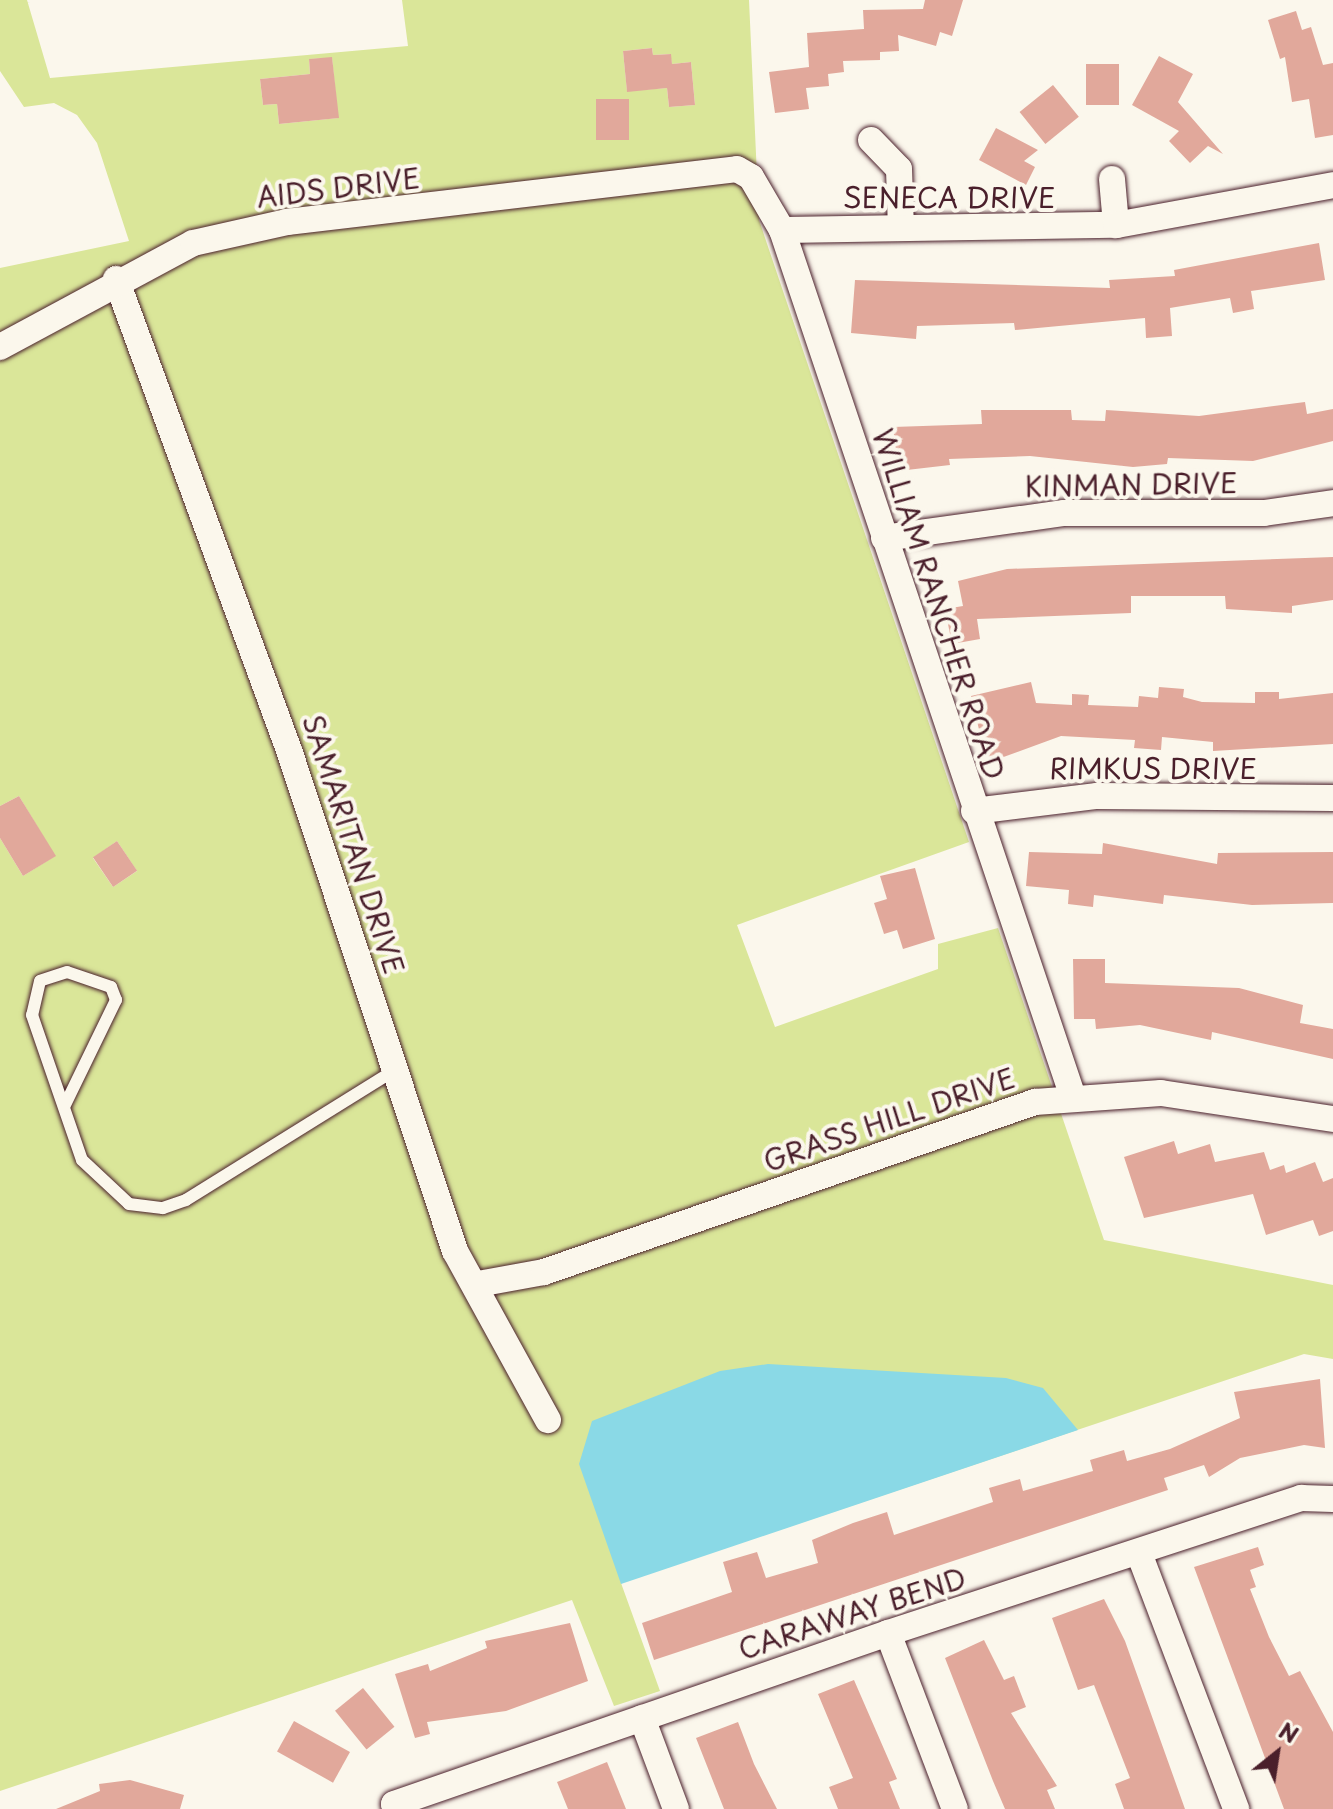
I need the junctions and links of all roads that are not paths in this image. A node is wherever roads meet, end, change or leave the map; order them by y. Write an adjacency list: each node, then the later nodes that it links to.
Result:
1 (871, 140): 6 (street)
2 (710, 172): 7 (street, WILLIAM RANCHER ROAD); 8 (street, AIDS DRIVE)
3 (1112, 179): 5 (street)
4 (1333, 185): 5 (street, SENECA DRIVE)
5 (1116, 225): 6 (street, SENECA DRIVE)
6 (901, 228): 7 (street, SENECA DRIVE)
7 (782, 230): 11 (street, WILLIAM RANCHER ROAD)
8 (116, 279): 9 (street, AIDS DRIVE); 14 (street, SAMARITAN DRIVE)
9 (0, 347)
10 (1333, 503): 11 (street, KINMAN DRIVE)
11 (884, 538): 13 (street, WILLIAM RANCHER ROAD)
12 (1333, 798): 13 (street, RIMKUS DRIVE)
13 (974, 811): 15 (street, WILLIAM RANCHER ROAD)
14 (395, 1070): 16 (lane); 18 (street, SAMARITAN DRIVE)
15 (1073, 1097): 17 (street, GRASS HILL DRIVE); 18 (street, GRASS HILL DRIVE)
16 (65, 1105): 16 (lane)
17 (1333, 1119)
18 (478, 1284): 19 (street, SAMARITAN DRIVE)
19 (548, 1420)
20 (1333, 1499): 21 (street, CARAWAY BEND)
21 (1139, 1553): 22 (street, CARAWAY BEND); 27 (street)
22 (888, 1633): 23 (street, CARAWAY BEND); 26 (street)
23 (642, 1718): 24 (street, CARAWAY BEND); 25 (street)
24 (395, 1806)
25 (676, 1809)
26 (955, 1809)
27 (1236, 1809)

